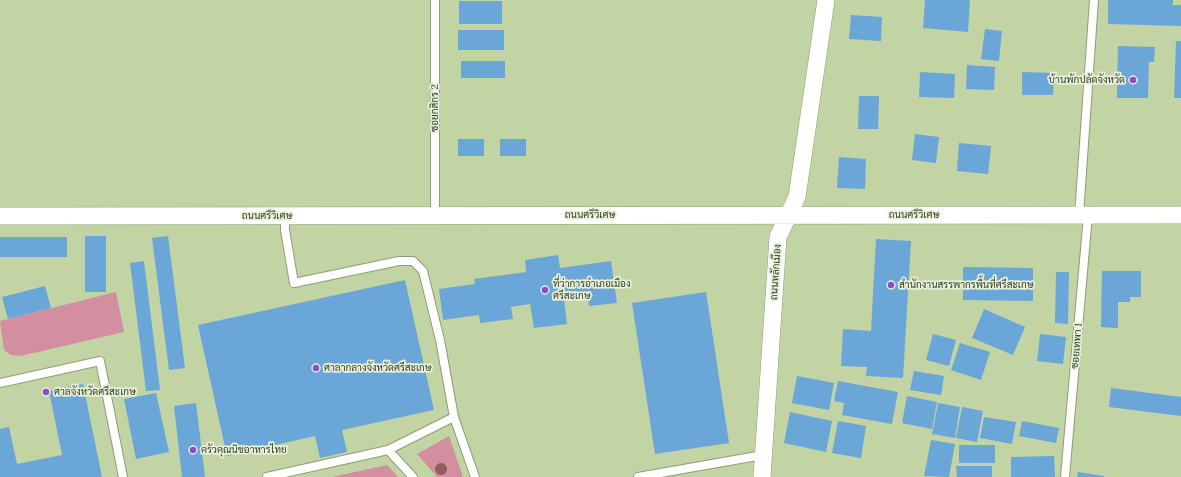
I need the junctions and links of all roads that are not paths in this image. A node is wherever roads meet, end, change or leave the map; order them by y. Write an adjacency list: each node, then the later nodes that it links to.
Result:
1 (435, 0): 9 (lane, ซอยกสิกร 2)
2 (826, 0): 4 (street, ถนนหลักเมือง)
3 (1094, 0): 5 (lane, ซอยเทพา 1)
4 (788, 215): 5 (street, ถนนศรีวิเศษ); 9 (street, ถนนศรีวิเศษ); 13 (street, ถนนหลักเมือง)
5 (1083, 215): 6 (street, ถนนศรีวิเศษ); 21 (lane, ซอยเทพา 1)
6 (1181, 215)
7 (0, 216): 8 (street, ถนนศรีวิเศษ)
8 (285, 216): 9 (street, ถนนศรีวิเศษ); 11 (lane)
9 (435, 216)
10 (0, 383): 15 (lane)
11 (454, 417): 12 (lane); 18 (lane)
12 (388, 450): 14 (lane); 17 (lane)
13 (764, 455): 19 (lane); 20 (street, ถนนหลักเมือง)
14 (283, 475): 16 (lane)
15 (123, 477)
16 (267, 477)
17 (413, 477)
18 (475, 477)
19 (638, 477)
20 (762, 477)
21 (1065, 477)

